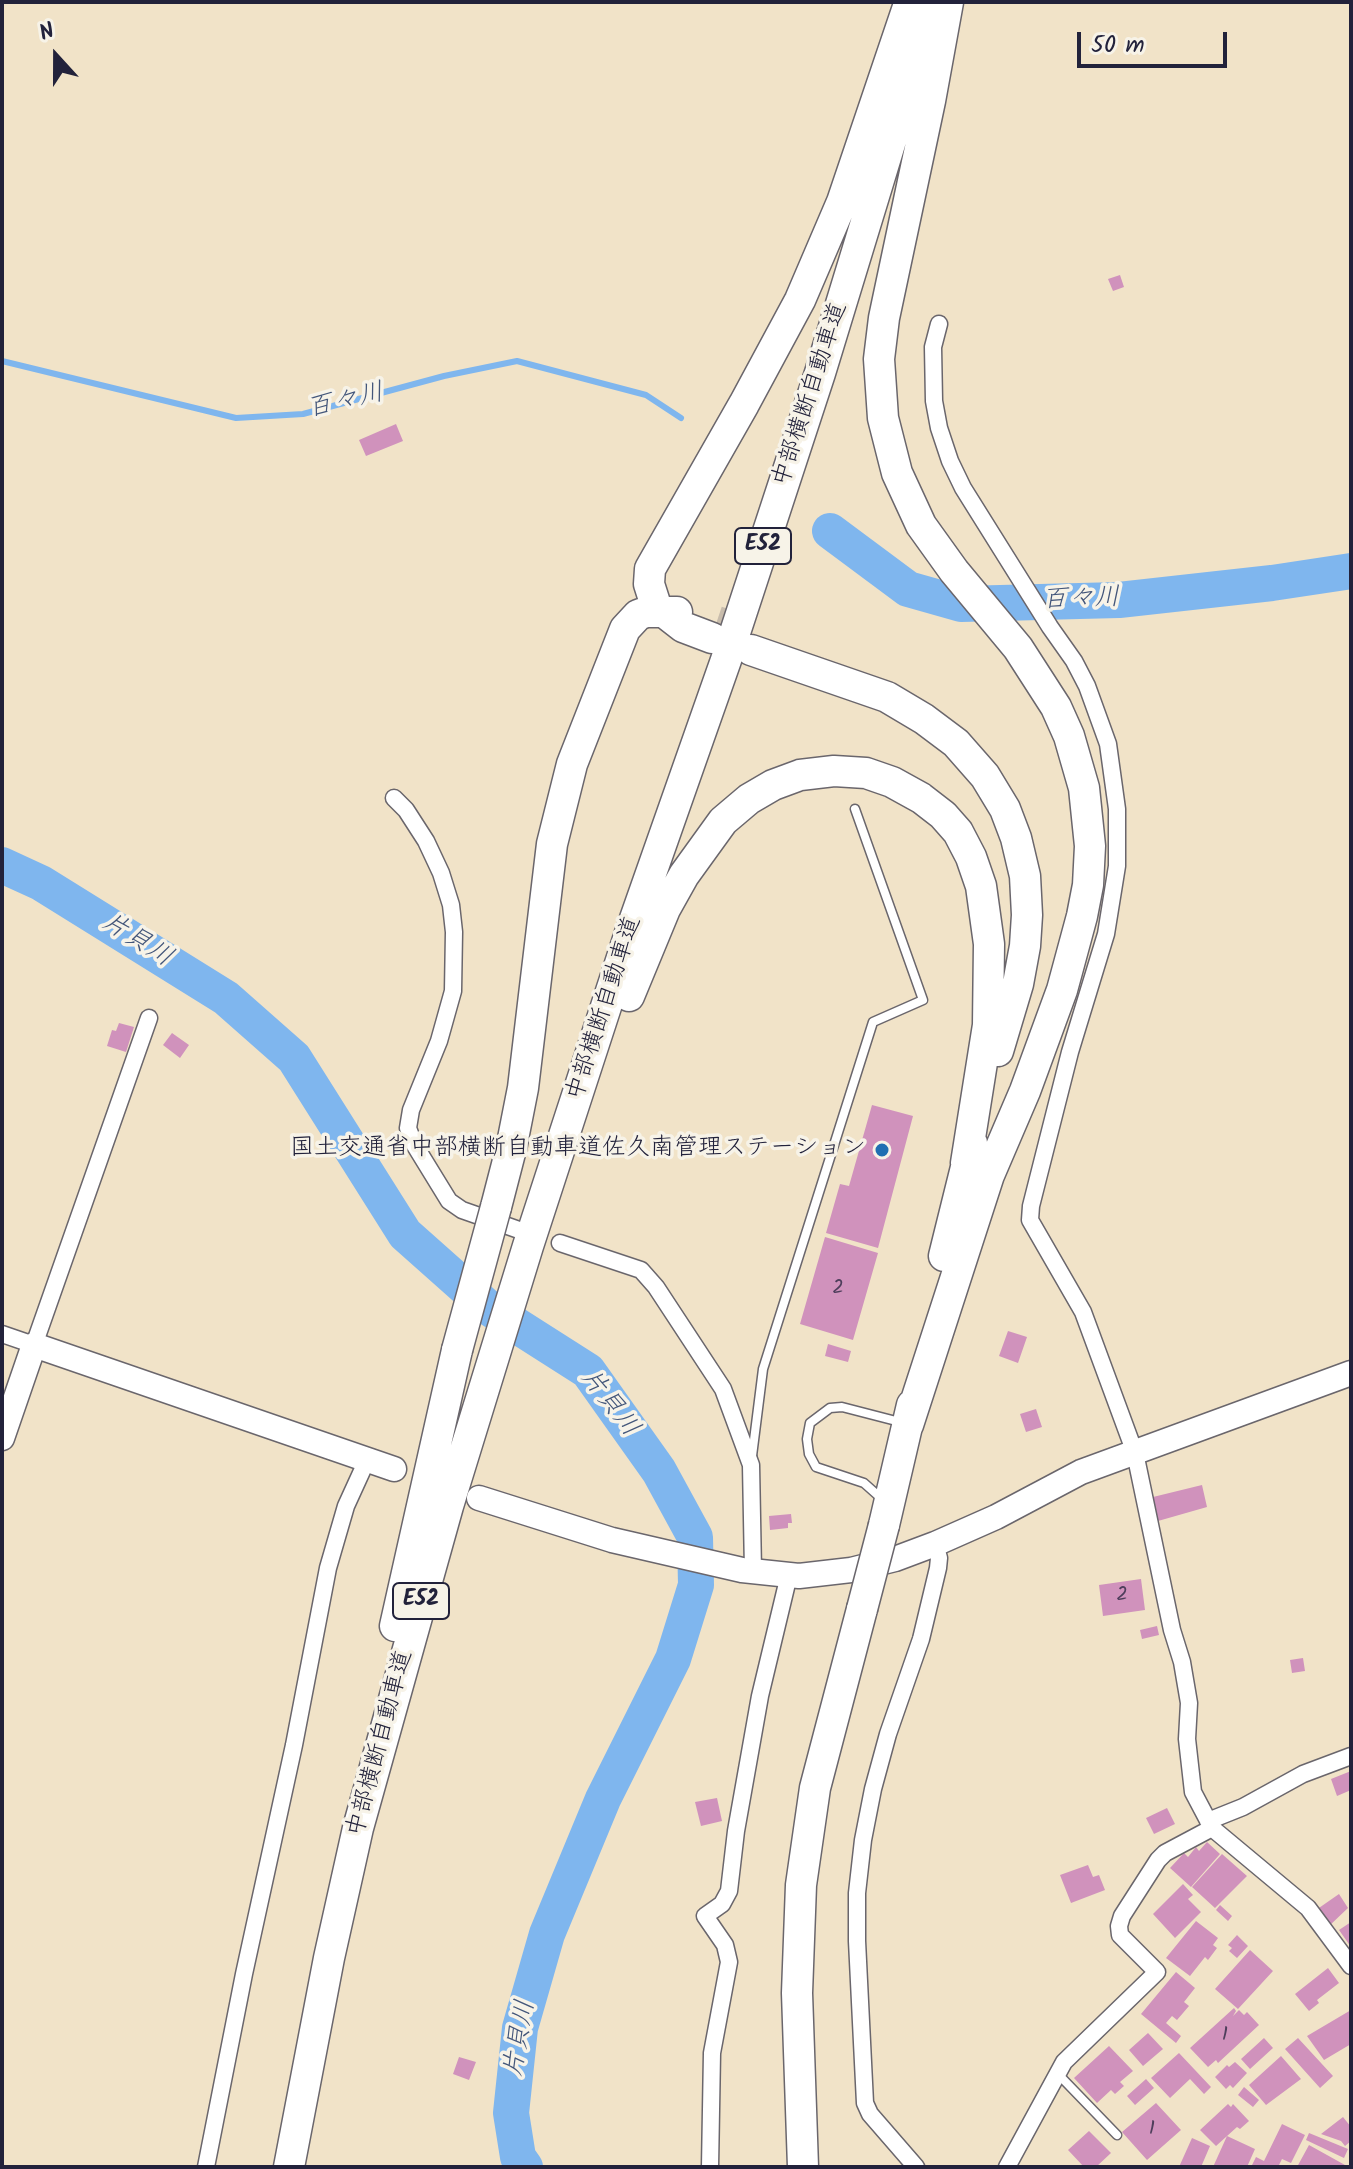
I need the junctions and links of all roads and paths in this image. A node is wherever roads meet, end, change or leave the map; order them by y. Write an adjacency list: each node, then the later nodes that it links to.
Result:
1 (909, 2): 5 (highway)
2 (927, 2): 12 (highway, 中部横断自動車道 / E52)
3 (948, 2): 11 (highway)
4 (939, 324): 18 (street)
5 (662, 612): 6 (highway); 29 (highway, bridge)
6 (714, 629)
7 (754, 642): 11 (highway)
8 (394, 798): 12 (street)
9 (855, 809): 20 (lane)
10 (149, 1018): 14 (street)
11 (977, 1169): 12 (highway); 16 (highway)
12 (538, 1242): 20 (street); 29 (highway, 中部横断自動車道 / E52)
13 (2, 1334): 14 (street)
14 (34, 1345): 17 (street); 19 (street)
15 (1351, 1373): 18 (street)
16 (908, 1425): 23 (highway); 23 (lane)
17 (2, 1438)
18 (1135, 1453): 24 (street); 28 (street)
19 (367, 1460): 21 (street); 33 (street)
20 (751, 1465): 25 (street)
21 (394, 1469)
22 (479, 1498): 25 (street)
23 (886, 1516): 36 (highway, bridge)
24 (935, 1544): 26 (street); 37 (street)
25 (747, 1571): 26 (street)
26 (789, 1575): 35 (street)
27 (1351, 1756): 28 (street)
28 (1210, 1824): 30 (street); 31 (street)
29 (358, 1828): 34 (highway, 中部横断自動車道 / E52)
30 (1351, 1966)
31 (1058, 2073): 32 (lane); 38 (street)
32 (1117, 2135)
33 (206, 2167)
34 (289, 2167)
35 (710, 2167)
36 (803, 2167)
37 (916, 2167)
38 (1007, 2167)

